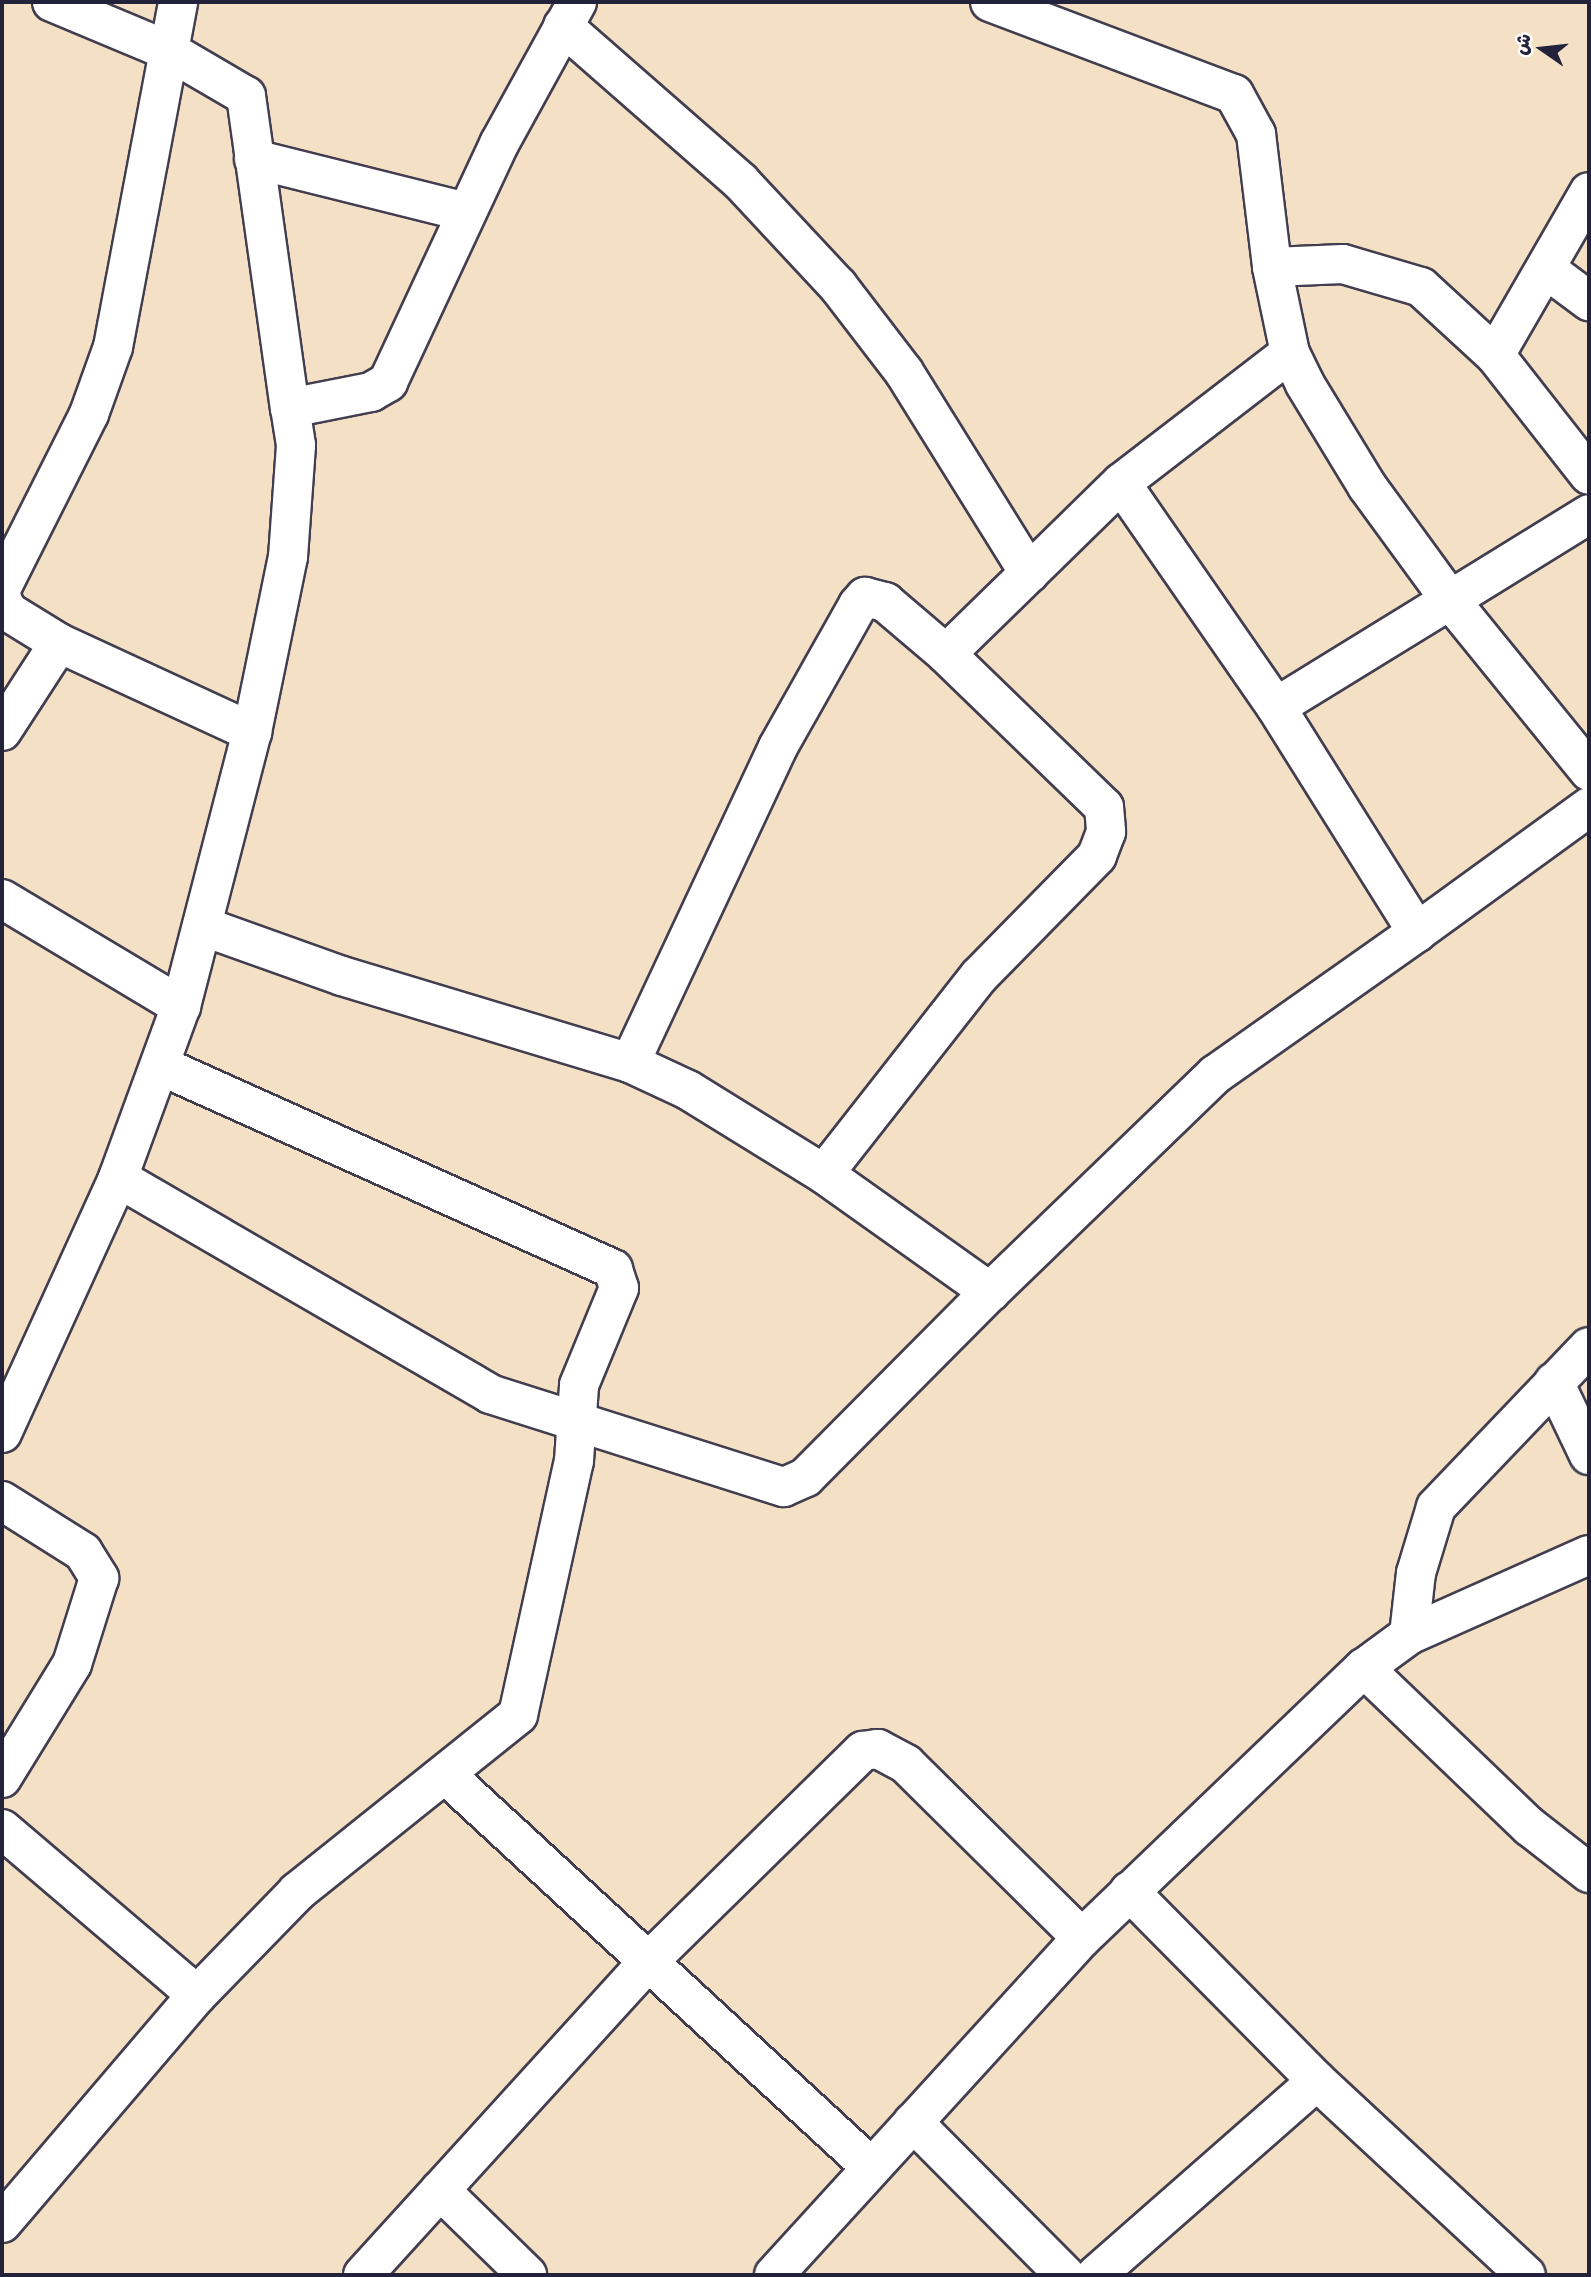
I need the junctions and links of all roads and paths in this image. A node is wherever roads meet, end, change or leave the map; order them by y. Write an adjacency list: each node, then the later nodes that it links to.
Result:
1 (52, 2): 6 (street)
2 (178, 2): 6 (street)
3 (990, 2): 5 (street)
4 (570, 14): 9 (street); 19 (street)
5 (1066, 15): 10 (street)
6 (169, 51): 7 (street); 20 (street)
7 (254, 159): 9 (street); 15 (street)
8 (1589, 192): 11 (street)
9 (467, 212): 15 (street)
10 (1272, 267): 13 (street); 14 (street)
11 (1546, 269): 12 (street); 14 (street)
12 (1589, 301)
13 (1290, 353): 17 (street); 22 (street)
14 (1495, 355): 16 (street)
15 (290, 408): 27 (street)
16 (1589, 475)
17 (1121, 482): 19 (street); 25 (street)
18 (1589, 514): 22 (street)
19 (1029, 573): 24 (street)
20 (2, 587)
21 (2, 599): 23 (street)
22 (1450, 600): 25 (street); 28 (street)
23 (59, 643): 26 (street); 27 (street)
24 (946, 654): 34 (street); 36 (street)
25 (1276, 707): 32 (street)
26 (2, 731)
27 (252, 732): 31 (street)
28 (1589, 772)
29 (1589, 807): 32 (street)
30 (2, 899): 33 (street)
31 (202, 926): 33 (street); 34 (street)
32 (1417, 932): 38 (street)
33 (181, 1006): 35 (street)
34 (630, 1063): 36 (street)
35 (161, 1066): 37 (street); 42 (street)
36 (824, 1174): 38 (street)
37 (118, 1178): 40 (street); 42 (street)
38 (990, 1292): 42 (street)
39 (1589, 1347): 41 (street)
40 (12, 1382): 43 (street)
41 (1554, 1382): 44 (street); 47 (street)
42 (577, 1425): 49 (street)
43 (2, 1433)
44 (1589, 1455)
45 (2, 1502): 50 (street)
46 (1589, 1555): 47 (street)
47 (1409, 1635): 48 (street)
48 (1364, 1668): 52 (street); 53 (street)
49 (446, 1775): 55 (street); 56 (street)
50 (2, 1778)
51 (2, 1829): 56 (street)
52 (1589, 1873)
53 (1129, 1891): 54 (street); 57 (street)
54 (1082, 1938): 55 (street); 58 (street)
55 (651, 1959): 59 (street); 60 (street)
56 (197, 1995): 61 (street)
57 (1317, 2081): 66 (street); 67 (street)
58 (913, 2122): 59 (street); 65 (street)
59 (871, 2167): 64 (street)
60 (440, 2190): 62 (street); 63 (street)
61 (2, 2223)
62 (363, 2275)
63 (527, 2275)
64 (774, 2275)
65 (1065, 2275)
66 (1096, 2275)
67 (1527, 2275)

